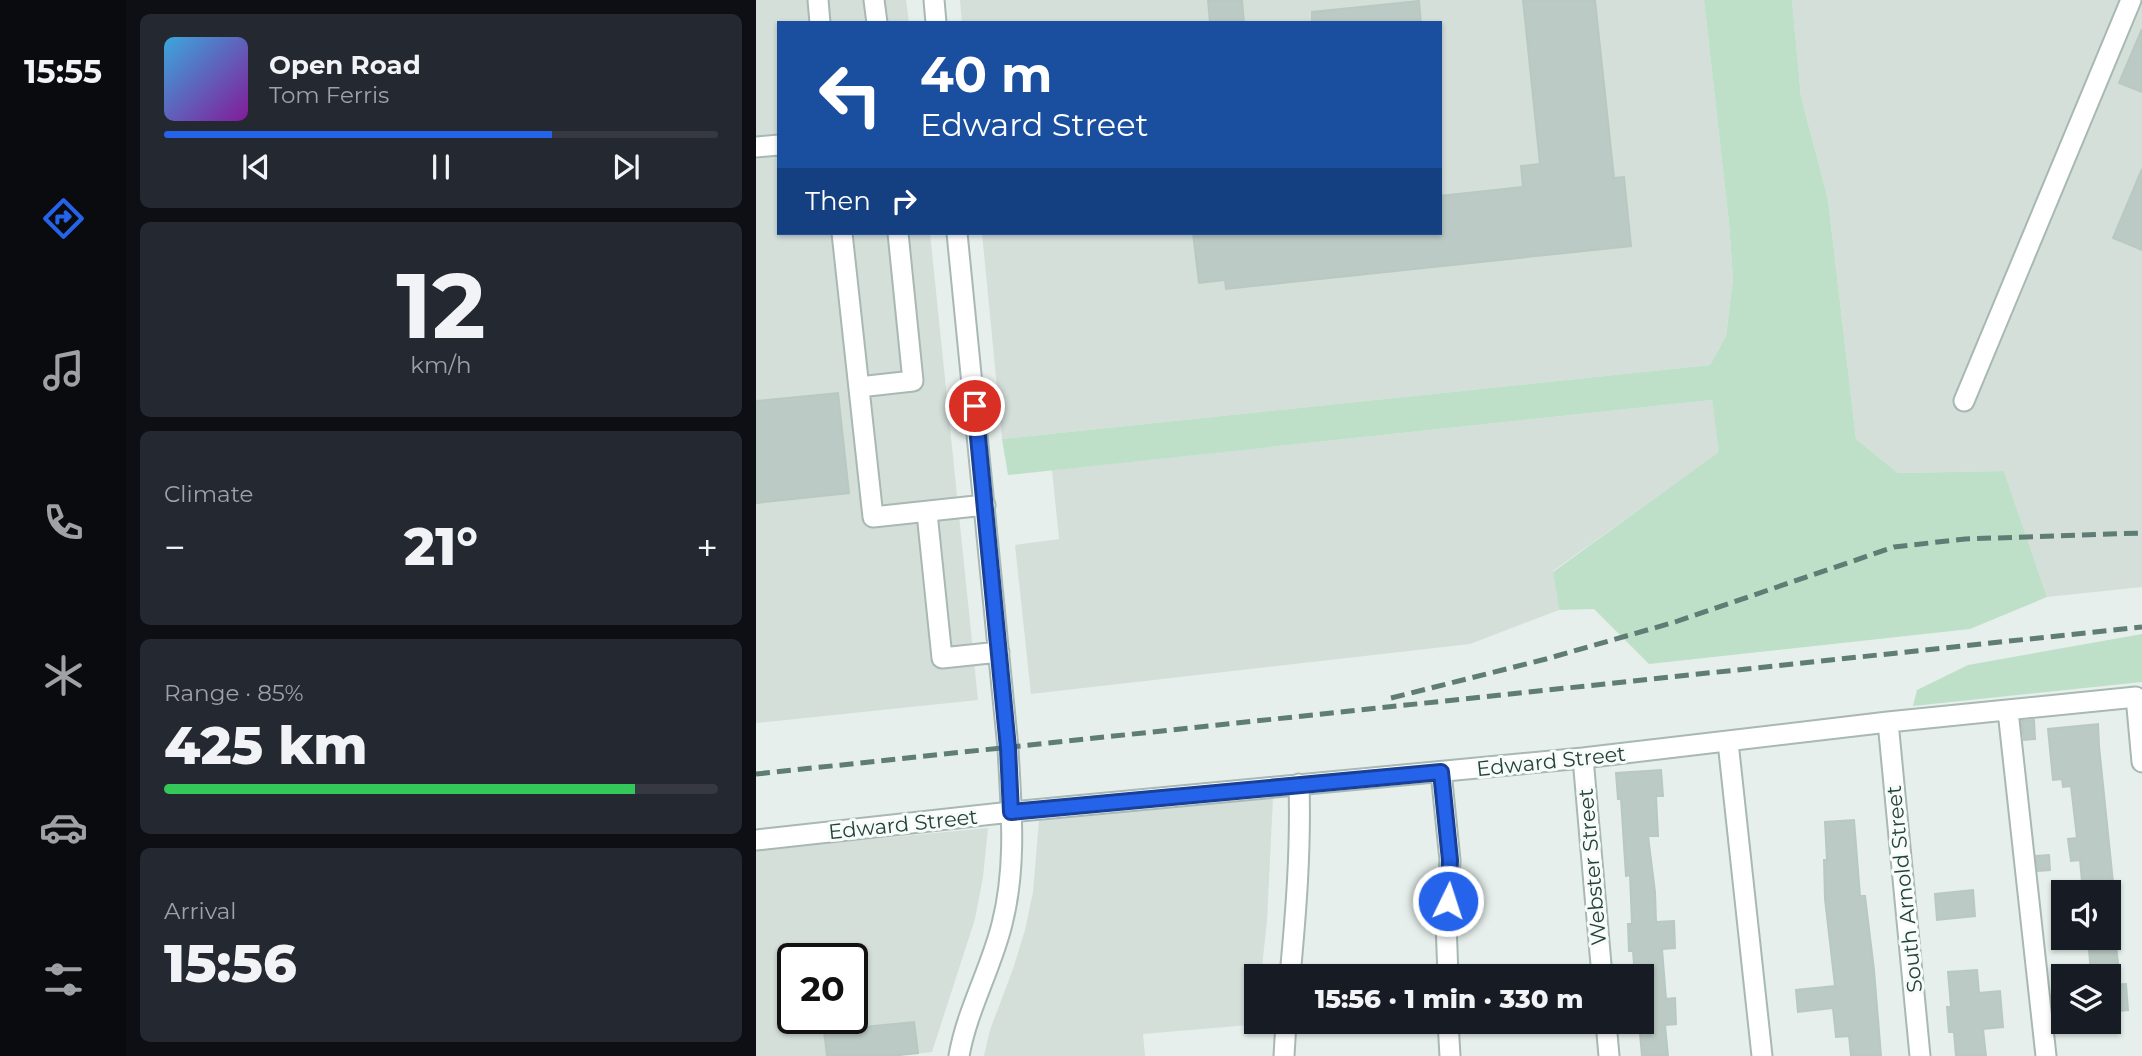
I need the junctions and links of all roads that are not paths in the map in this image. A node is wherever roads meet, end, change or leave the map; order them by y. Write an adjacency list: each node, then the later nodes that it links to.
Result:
1 (818, 0): 5 (street)
2 (874, 0): 6 (street)
3 (934, 0): 7 (street)
4 (2131, 0): 14 (street)
5 (820, 21)
6 (877, 21)
7 (936, 21)
8 (777, 145): 9 (street)
9 (756, 147)
10 (842, 235): 13 (street)
11 (898, 235): 13 (street)
12 (957, 235): 15 (street)
13 (859, 387): 16 (street)
14 (1965, 401)
15 (985, 506): 16 (street); 17 (street)
16 (927, 513): 17 (street)
17 (999, 652): 25 (street)
18 (2008, 710): 19 (street, Edward Street); 22 (street, Edward Street); 39 (street)
19 (1888, 722): 20 (street, Edward Street); 38 (street, South Arnold Street)
20 (1728, 742): 21 (street, Edward Street); 37 (street)
21 (1583, 758): 23 (street, Edward Street); 29 (street, Webster Street)
22 (2142, 762)
23 (1441, 772): 24 (street, Edward Street); 28 (street)
24 (1298, 784): 25 (street, Edward Street); 27 (street)
25 (1011, 812): 26 (street, Edward Street); 33 (street)
26 (756, 840)
27 (1291, 964)
28 (1448, 964)
29 (1601, 964)
30 (1285, 1034): 34 (street)
31 (1449, 1034): 35 (street)
32 (1607, 1034): 36 (street)
33 (954, 1055)
34 (1284, 1056)
35 (1450, 1056)
36 (1609, 1056)
37 (1762, 1056)
38 (1920, 1056)
39 (2046, 1056)

